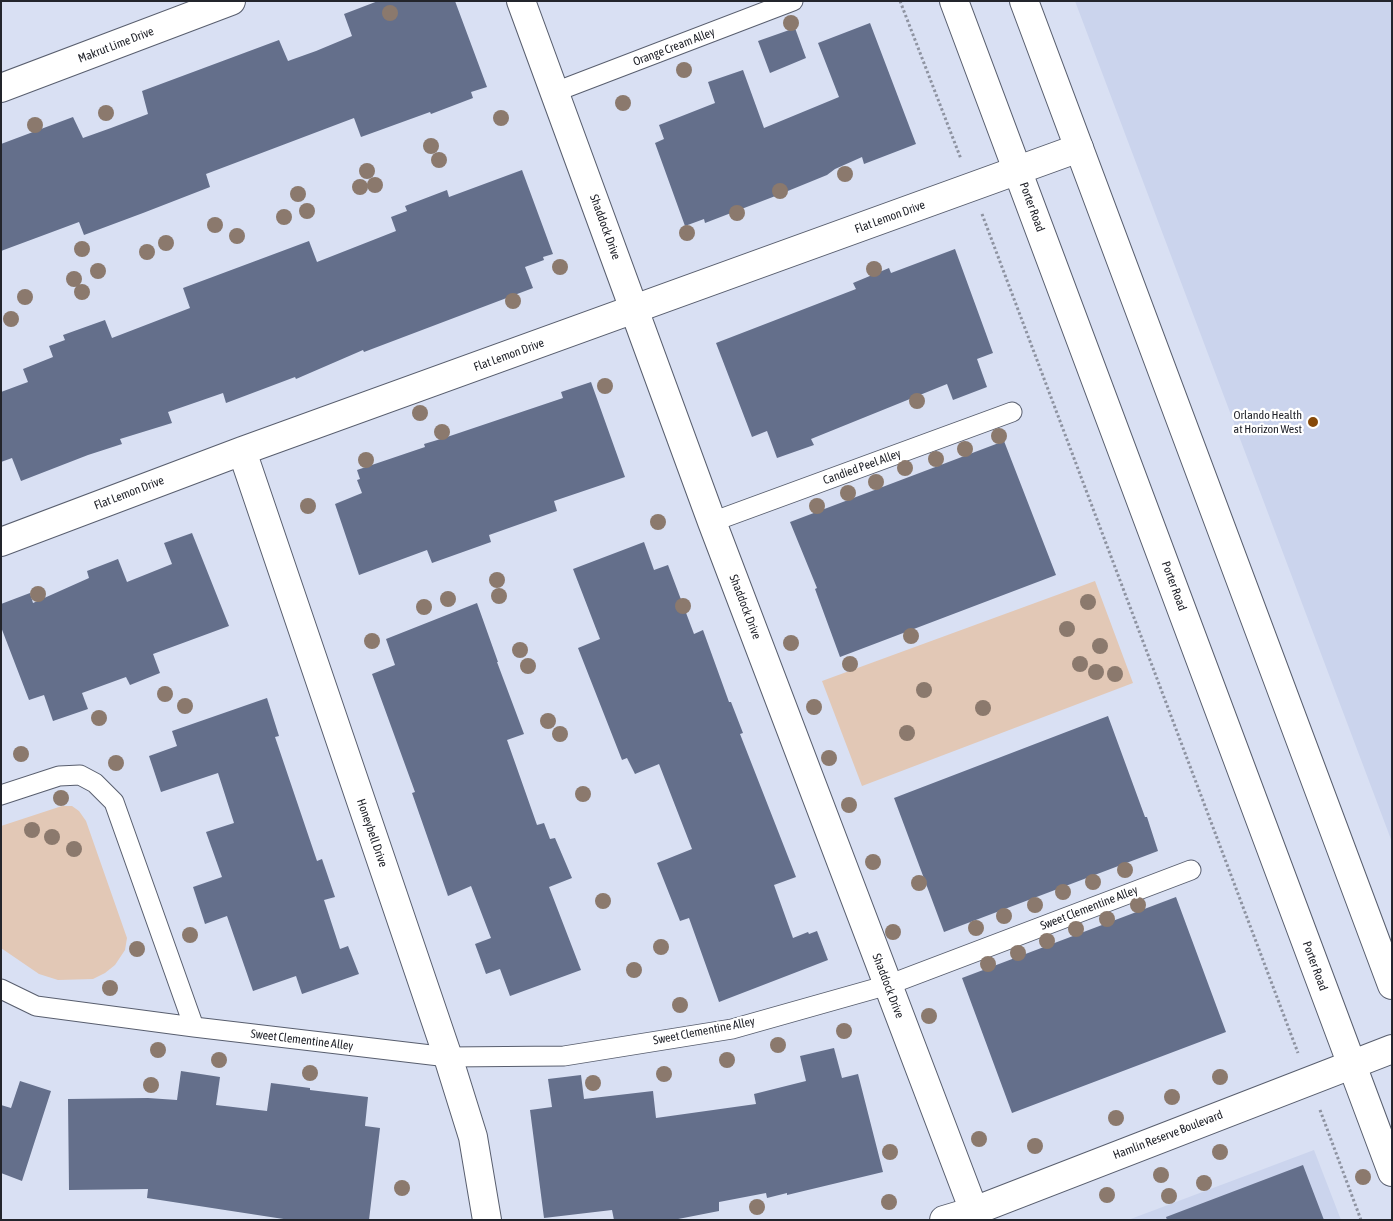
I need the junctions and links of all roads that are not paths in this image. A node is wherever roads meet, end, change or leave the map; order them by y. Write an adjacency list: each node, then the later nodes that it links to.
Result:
1 (231, 1): 6 (street, Makrut Lime Drive)
2 (521, 1): 7 (street, Shaddock Drive)
3 (793, 1): 7 (lane, Orange Cream Alley)
4 (954, 1): 9 (street, Porter Road)
5 (1024, 1): 8 (street)
6 (1, 88)
7 (555, 92): 10 (street, Shaddock Drive)
8 (1079, 148): 9 (street, Flat Lemon Drive); 18 (street)
9 (1019, 170): 10 (street, Flat Lemon Drive); 23 (street, Porter Road)
10 (635, 310): 12 (street, Flat Lemon Drive); 13 (street, Shaddock Drive)
11 (1012, 412): 13 (lane, Candied Peel Alley)
12 (242, 451): 14 (street, Flat Lemon Drive); 22 (street, Honeybell Drive)
13 (712, 522): 17 (street, Shaddock Drive)
14 (1, 542)
15 (1, 795): 20 (lane)
16 (1191, 870): 17 (lane, Sweet Clementine Alley)
17 (888, 985): 22 (lane, Sweet Clementine Alley); 25 (street, Shaddock Drive)
18 (1392, 985)
19 (1, 989): 20 (lane, Sweet Clementine Alley)
20 (194, 1027): 22 (lane, Sweet Clementine Alley)
21 (1392, 1049): 23 (street, Hamlin Reserve Boulevard)
22 (448, 1057): 26 (street, Honeybell Drive)
23 (1352, 1064): 24 (street, Porter Road); 25 (street, Hamlin Reserve Boulevard)
24 (1392, 1172)
25 (975, 1215): 27 (street, Hamlin Reserve Boulevard)
26 (487, 1220)
27 (944, 1220)

